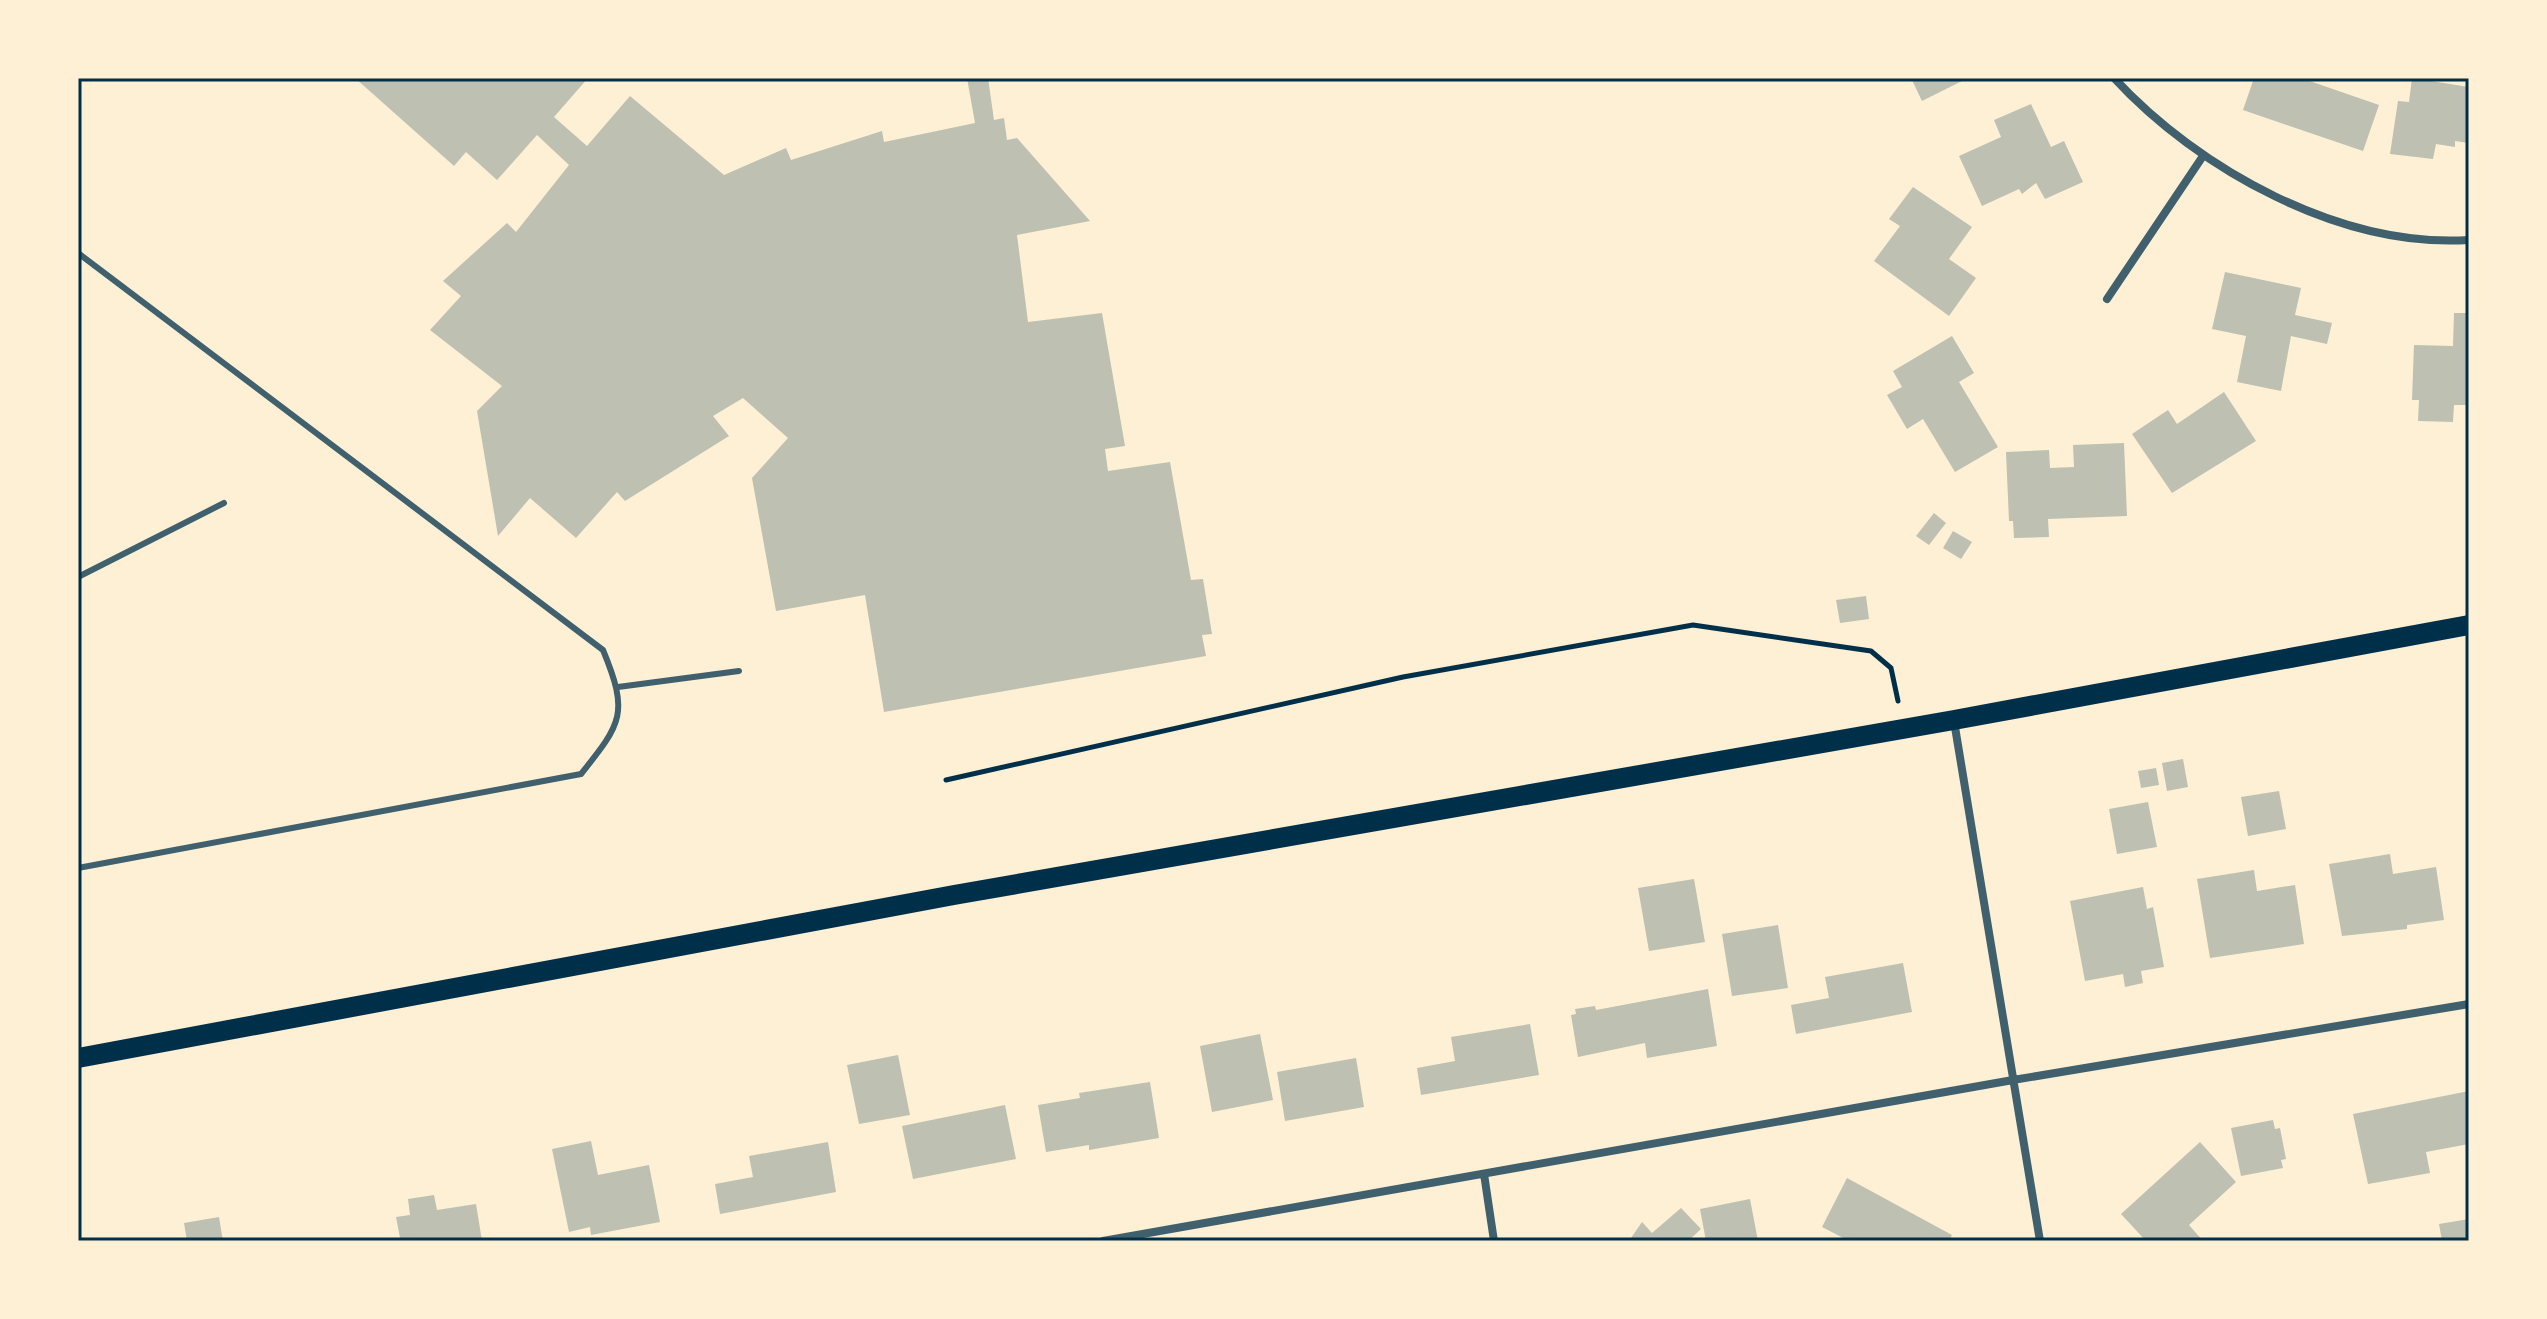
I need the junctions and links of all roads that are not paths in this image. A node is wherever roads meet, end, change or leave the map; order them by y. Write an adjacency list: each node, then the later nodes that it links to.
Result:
1 (2114, 78): 2 (street)
2 (2203, 156): 3 (street); 5 (street)
3 (2469, 240)
4 (78, 253): 10 (lane)
5 (2107, 299)
6 (224, 503): 7 (lane)
7 (78, 577)
8 (2469, 625): 11 (main road)
9 (739, 671): 10 (lane)
10 (618, 687): 12 (lane)
11 (1954, 720): 14 (main road); 15 (street)
12 (78, 868)
13 (2469, 1004): 15 (street)
14 (78, 1058)
15 (2013, 1080): 16 (street); 19 (street)
16 (1484, 1174): 17 (street); 18 (street)
17 (1103, 1241)
18 (1494, 1241)
19 (2040, 1241)

